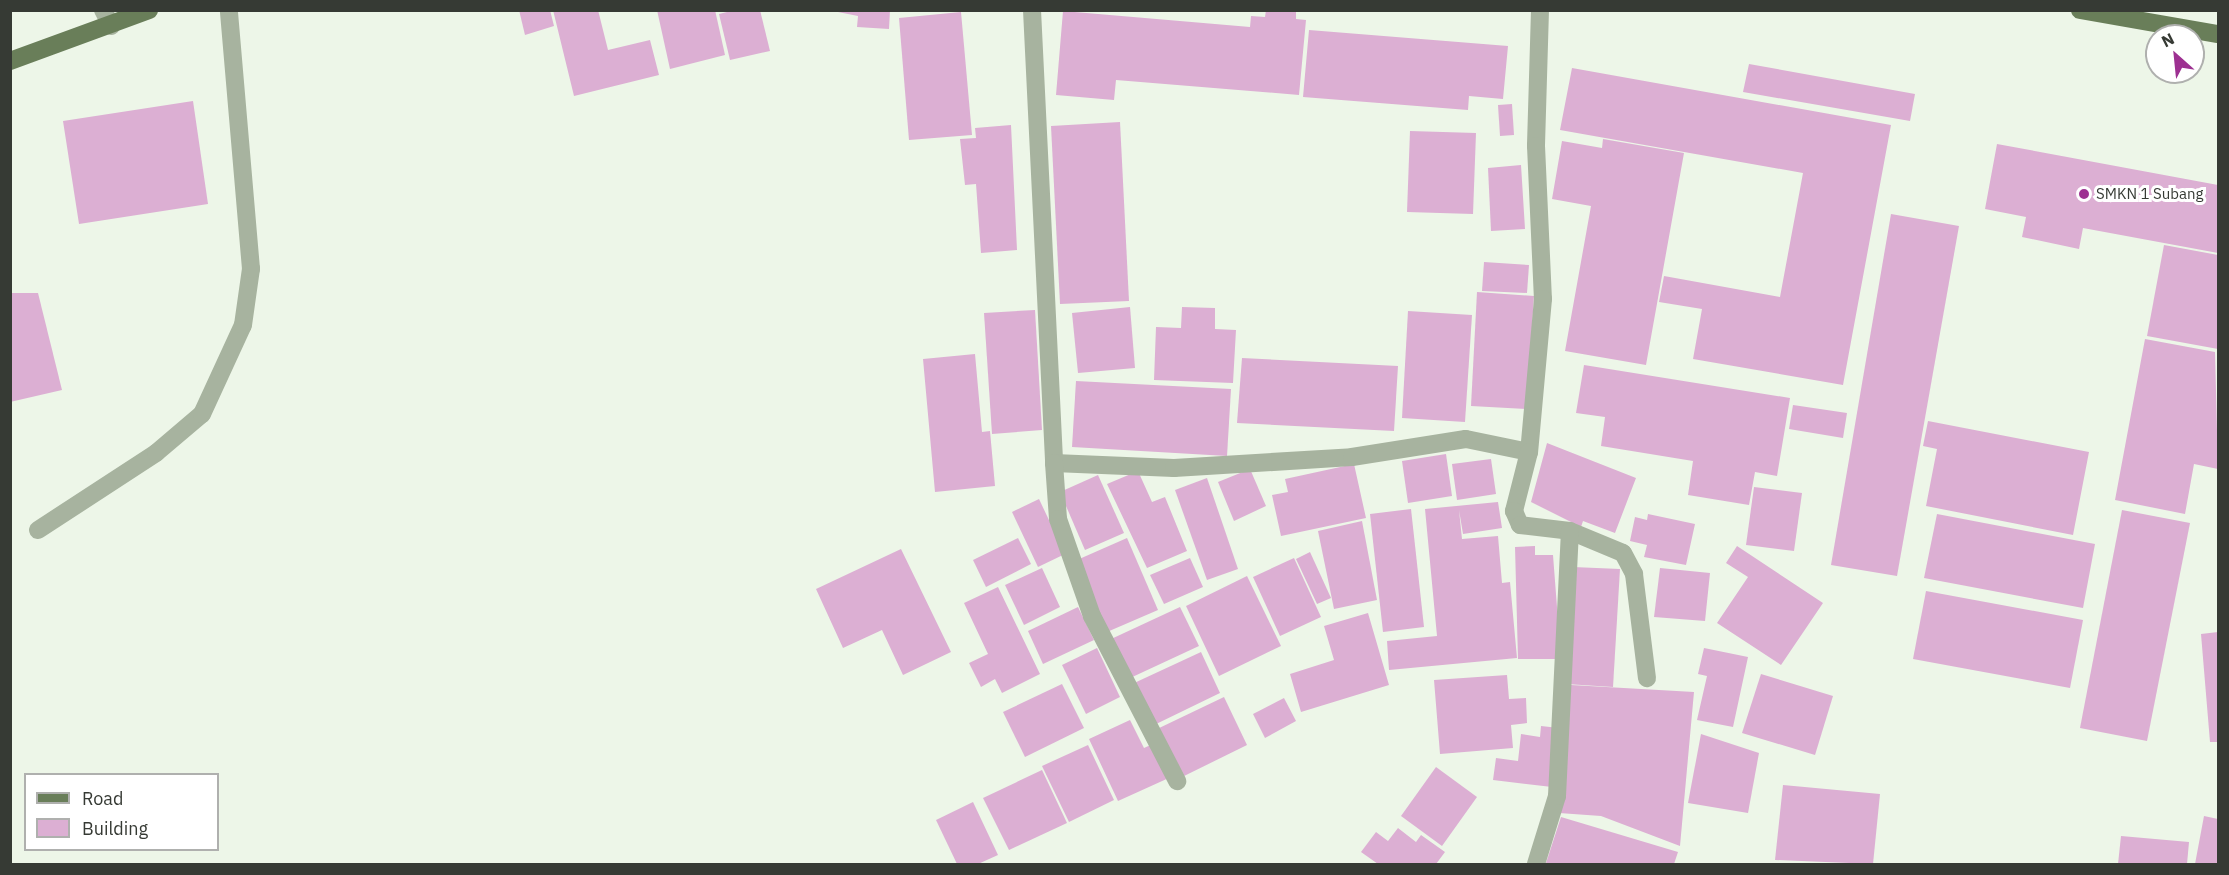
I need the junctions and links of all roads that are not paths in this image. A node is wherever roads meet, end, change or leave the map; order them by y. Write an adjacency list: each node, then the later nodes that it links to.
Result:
1 (149, 10): 6 (main road)
2 (229, 10): 11 (street)
3 (1032, 10): 10 (street)
4 (1540, 10): 9 (street)
5 (2080, 10): 7 (main road)
6 (107, 18): 8 (main road)
7 (2218, 34)
8 (10, 61)
9 (1529, 452): 10 (street); 12 (street)
10 (1054, 463): 14 (street)
11 (38, 530)
12 (1570, 531): 13 (street); 15 (street)
13 (1647, 678)
14 (1177, 781)
15 (1536, 864)

